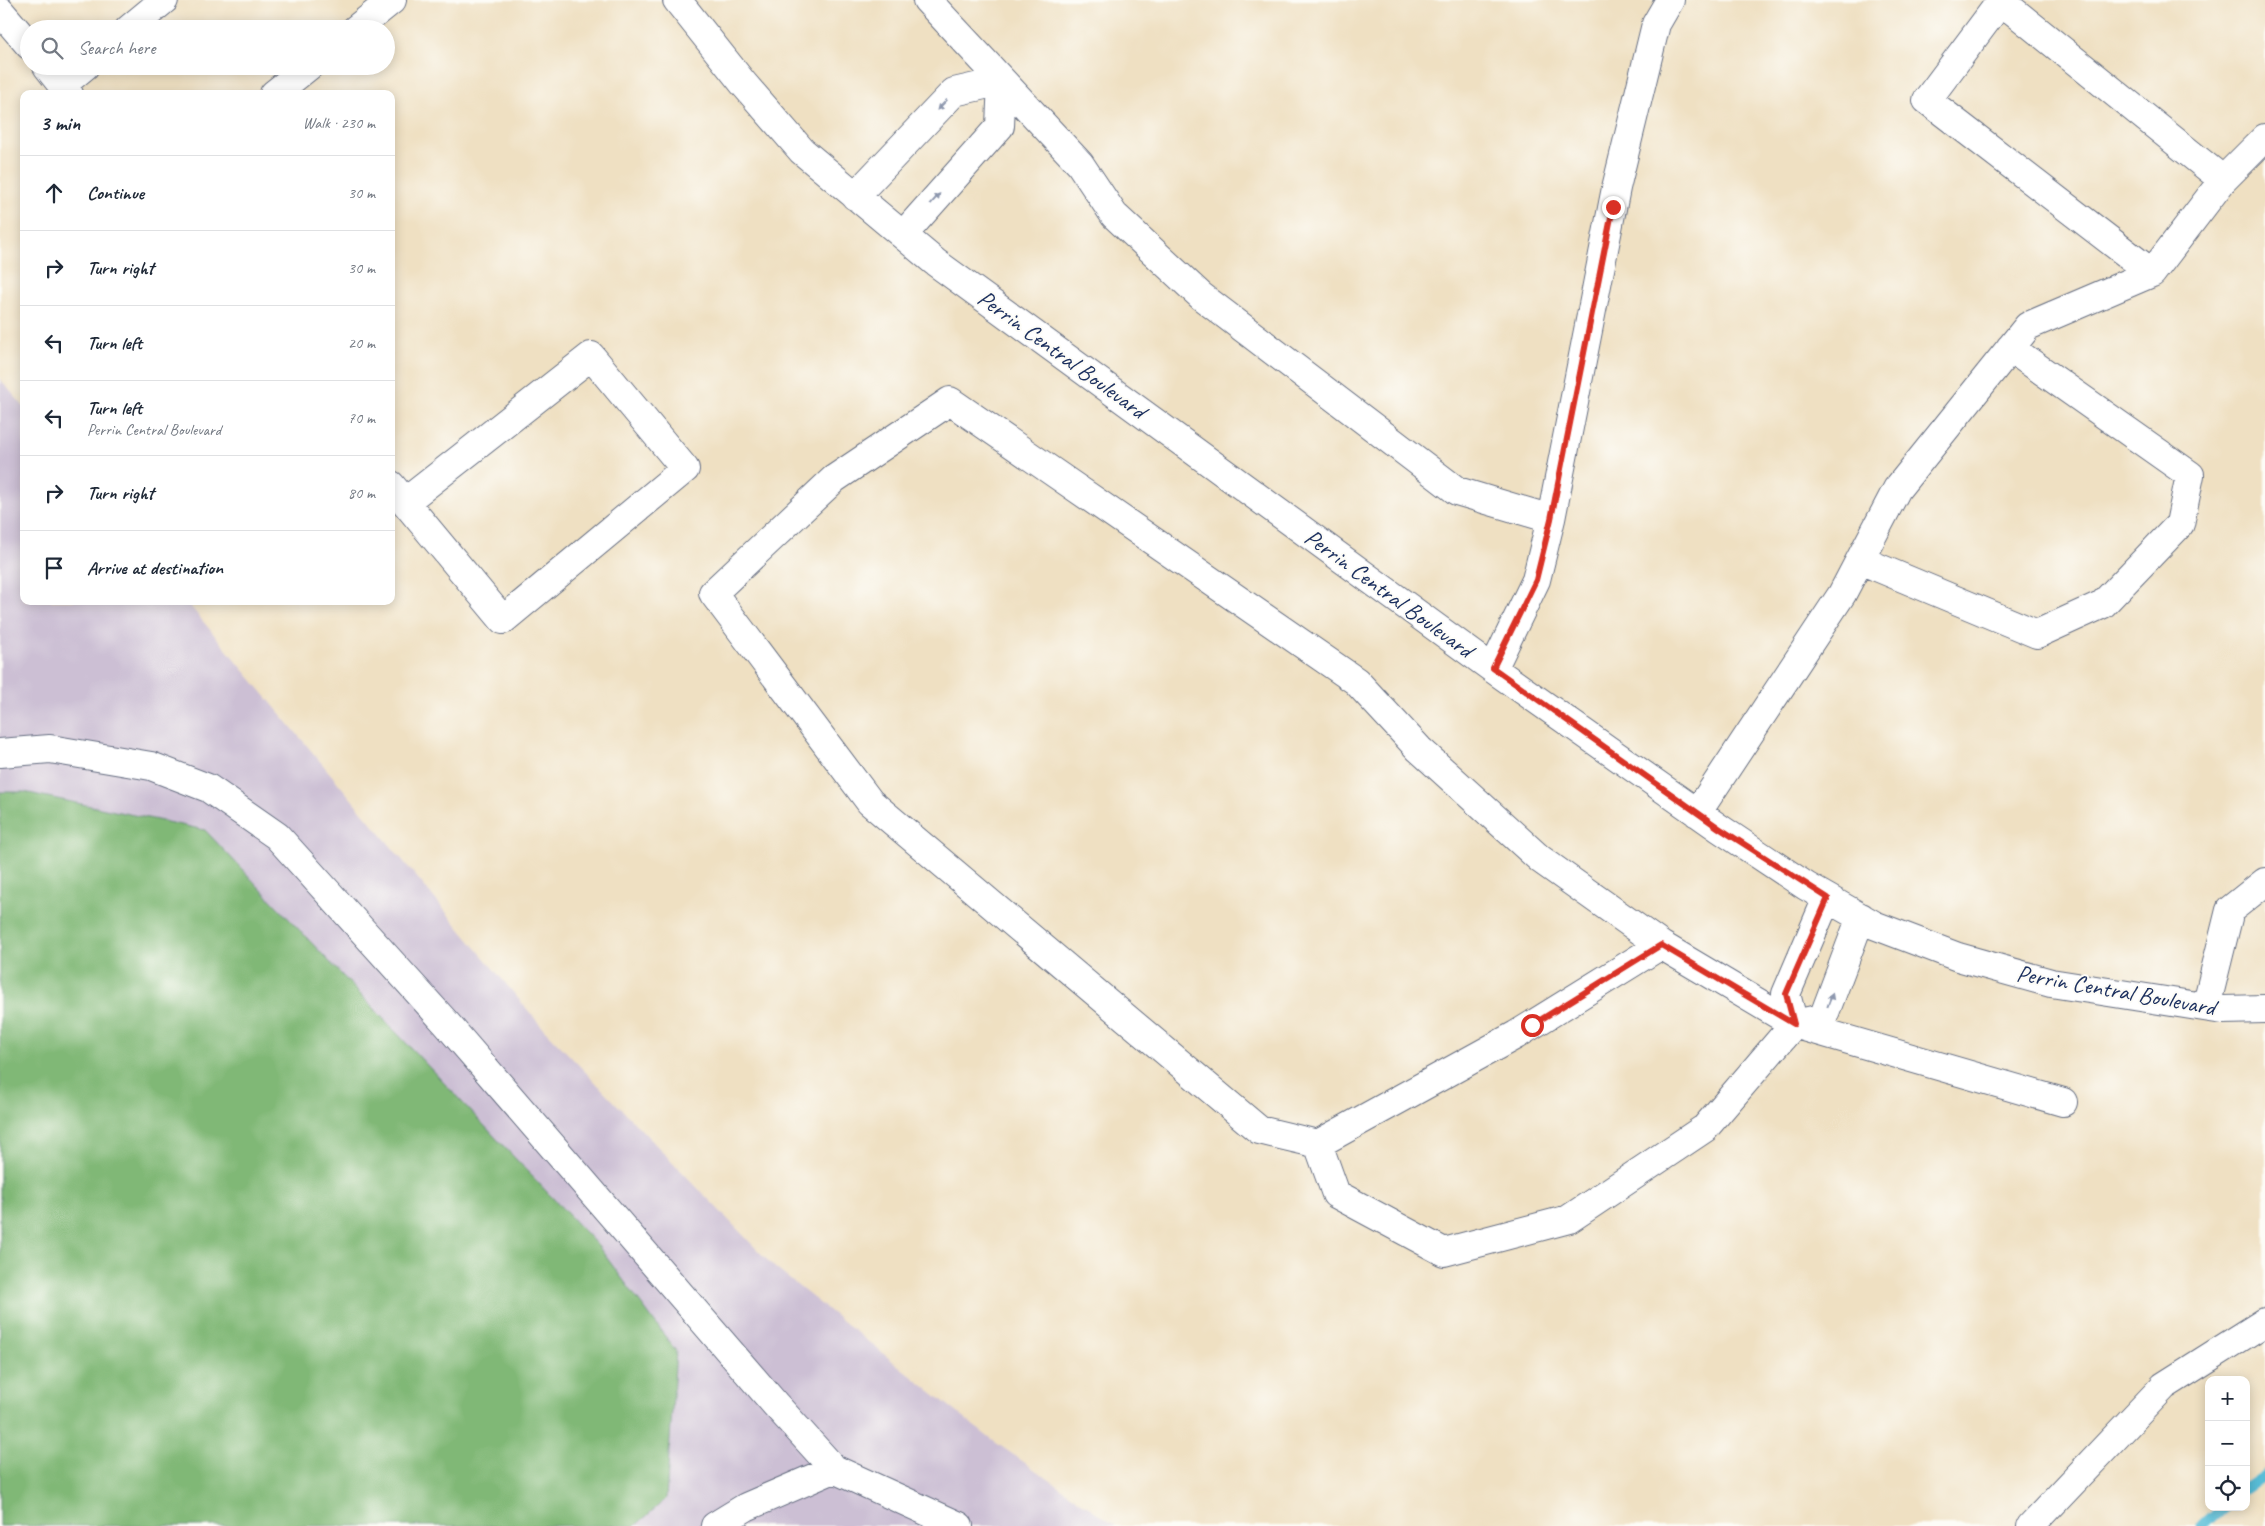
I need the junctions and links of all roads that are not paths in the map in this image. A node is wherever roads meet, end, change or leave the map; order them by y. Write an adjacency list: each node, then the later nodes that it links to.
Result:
1 (164, 0): 7 (street)
2 (677, 0): 17 (street, Perrin Central Boulevard)
3 (927, 0): 12 (street)
4 (1670, 0): 22 (street)
5 (380, 3): 8 (street)
6 (0, 11): 9 (street)
7 (141, 20)
8 (364, 20)
9 (20, 34)
10 (70, 75): 13 (street)
11 (297, 75): 14 (street)
12 (1002, 81): 17 (street, one-way to 17); 18 (street, one-way to 12); 22 (street)
13 (59, 82)
14 (279, 90)
15 (2265, 138): 16 (street)
16 (2223, 180): 19 (street); 19 (street)
17 (855, 196): 18 (street, Perrin Central Boulevard)
18 (903, 235): 24 (street, Perrin Central Boulevard)
19 (2152, 273): 20 (street)
20 (2010, 348): 23 (street); 23 (street)
21 (398, 494): 21 (street)
22 (1551, 519): 24 (street)
23 (1860, 560): 26 (street)
24 (1493, 668): 26 (street, Perrin Central Boulevard)
25 (0, 753): 37 (street)
26 (1697, 813): 28 (street, Perrin Central Boulevard)
27 (2265, 882): 31 (street)
28 (1828, 898): 29 (street, Perrin Central Boulevard); 33 (street)
29 (1861, 918): 31 (street, Perrin Central Boulevard); 33 (street, one-way to 29)
30 (1661, 945): 33 (street); 35 (street); 35 (street)
31 (2206, 1007): 32 (street, Perrin Central Boulevard)
32 (2265, 1009)
33 (1794, 1024): 34 (street); 35 (street)
34 (2063, 1102)
35 (1318, 1144)
36 (2265, 1322): 40 (street)
37 (834, 1469): 38 (street); 39 (street)
38 (715, 1526)
39 (960, 1526)
40 (2031, 1526)

